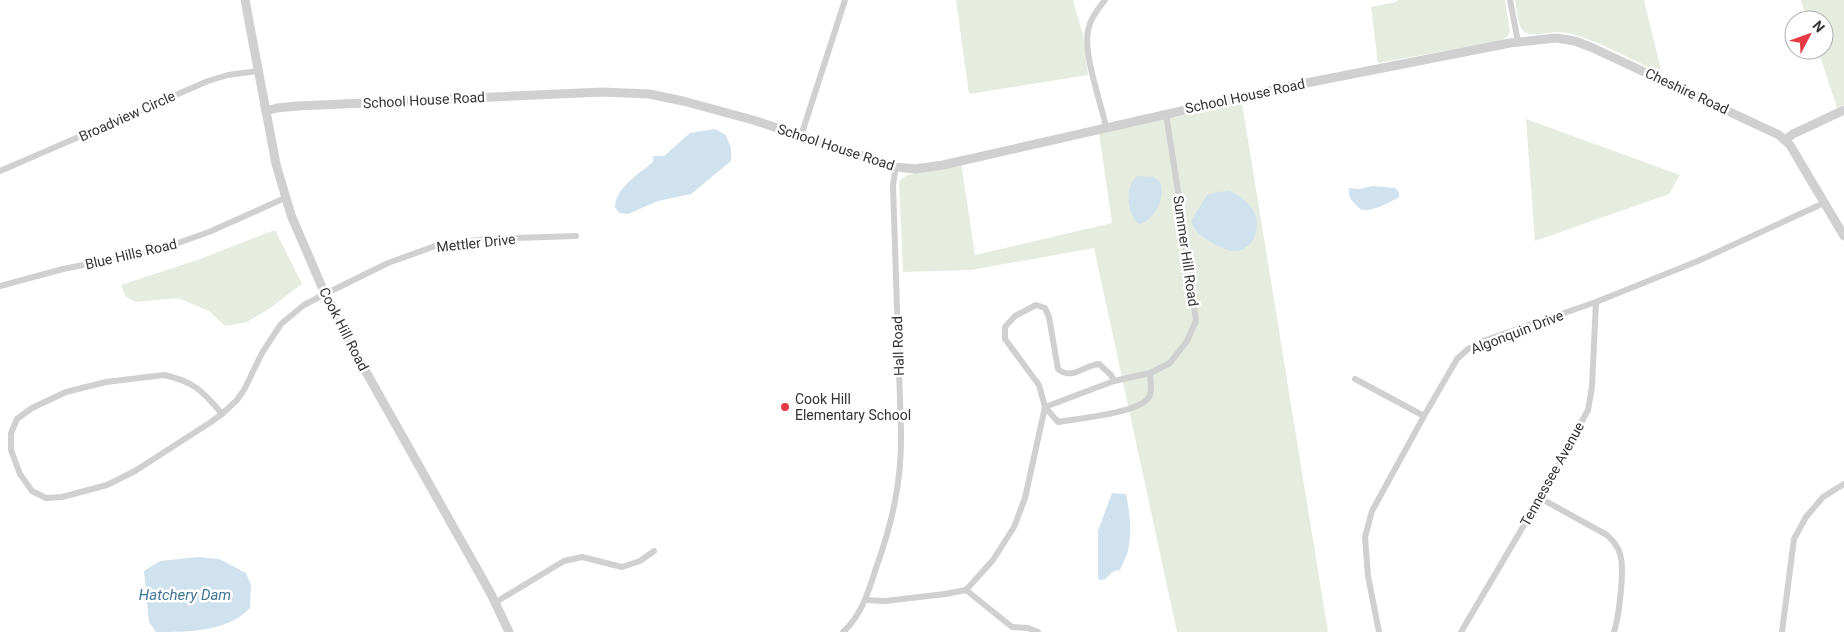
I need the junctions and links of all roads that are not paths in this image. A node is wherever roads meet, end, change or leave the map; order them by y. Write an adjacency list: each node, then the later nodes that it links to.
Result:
1 (245, 0): 6 (street, Cook Hill Road)
2 (844, 0): 11 (street)
3 (1105, 0): 10 (street)
4 (1510, 0): 5 (street)
5 (1518, 42): 9 (street, School House Road); 12 (street, Cheshire Road)
6 (258, 71): 8 (street, Cook Hill Road); 14 (street, Broadview Circle)
7 (1844, 110): 12 (street)
8 (266, 111): 11 (street, School House Road); 15 (street, Cook Hill Road)
9 (1166, 114): 10 (street, School House Road); 22 (street, Summer Hill Road)
10 (1106, 127): 13 (street, School House Road)
11 (801, 136): 13 (street, School House Road)
12 (1786, 140): 16 (street, Cheshire Road)
13 (896, 167): 32 (street, Hall Road)
14 (0, 171)
15 (285, 198): 19 (street, Blue Hills Road); 20 (street, Cook Hill Road)
16 (1824, 203): 18 (street, Cheshire Road); 21 (street, Algonquin Drive)
17 (576, 236): 20 (street, Mettler Drive)
18 (1844, 236)
19 (0, 286)
20 (325, 294): 26 (street, Mettler Drive); 33 (street, Cook Hill Road)
21 (1596, 302): 27 (street, Algonquin Drive); 29 (street, Tennessee Avenue)
22 (1150, 373): 24 (street, Summer Hill Road); 25 (street)
23 (1355, 379): 27 (street)
24 (1114, 381): 25 (street, Summer Hill Road); 25 (street)
25 (1046, 407): 31 (street)
26 (222, 414): 26 (street, Mettler Drive)
27 (1424, 416): 38 (street, Algonquin Drive)
28 (1844, 484): 41 (street)
29 (1540, 498): 39 (street, Tennessee Avenue); 40 (street)
30 (654, 551): 33 (street)
31 (966, 590): 32 (street); 34 (street)
32 (865, 600): 35 (street, Hall Road)
33 (496, 602): 36 (street, Cook Hill Road)
34 (1012, 629): 37 (street)
35 (846, 631)
36 (509, 632)
37 (1038, 632)
38 (1379, 632)
39 (1462, 632)
40 (1614, 632)
41 (1782, 632)

